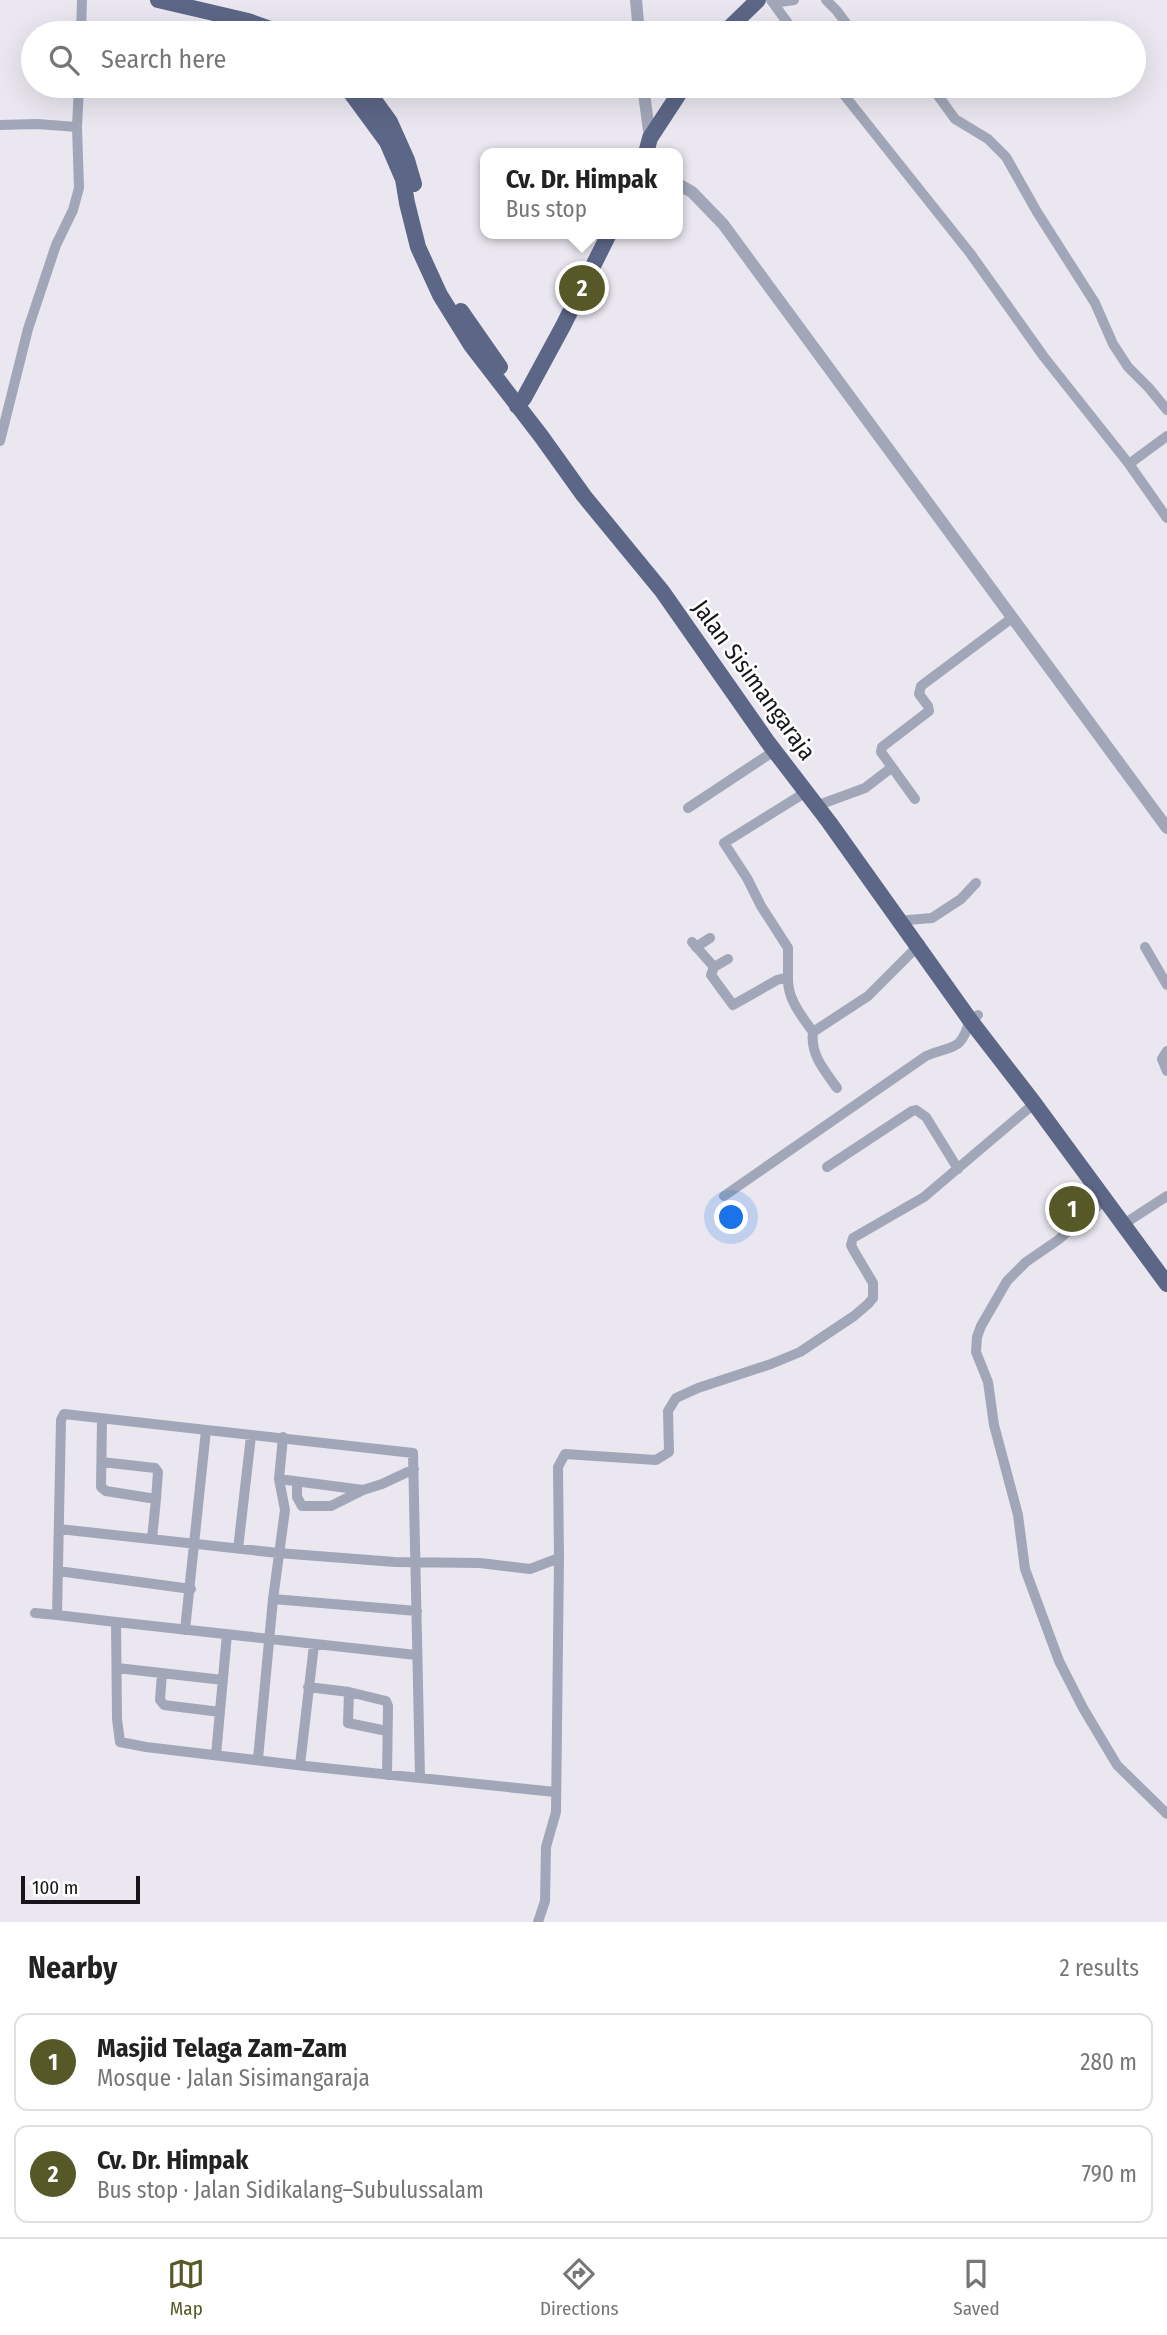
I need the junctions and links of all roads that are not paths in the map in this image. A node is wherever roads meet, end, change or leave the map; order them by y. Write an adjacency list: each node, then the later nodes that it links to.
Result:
1 (82, 0): 8 (street)
2 (158, 0): 7 (highway)
3 (636, 0): 11 (street)
4 (794, 0): 6 (street)
5 (825, 0): 14 (street)
6 (767, 1): 12 (highway); 13 (street)
7 (181, 5): 9 (highway); 10 (highway)
8 (81, 21)
9 (214, 21)
10 (251, 21)
11 (638, 21)
12 (740, 21)
13 (784, 21)
14 (844, 21)
15 (78, 98): 23 (street)
16 (355, 98): 27 (highway, Jalan Sisimangaraja)
17 (373, 98): 27 (highway)
18 (644, 98): 24 (street)
19 (677, 98): 24 (highway)
20 (847, 98): 31 (street)
21 (940, 98): 28 (street)
22 (0, 125): 23 (street)
23 (77, 127): 30 (street)
24 (648, 146)
25 (683, 186): 33 (street)
26 (606, 239): 27 (highway)
27 (523, 402): 34 (highway, Jalan Sisimangaraja)
28 (1167, 410)
29 (1167, 436): 31 (street)
30 (0, 440)
31 (1129, 464): 32 (street)
32 (1167, 518)
33 (1012, 618): 35 (street); 40 (street)
34 (769, 739): 36 (highway, Jalan Sisimangaraja); 39 (street)
35 (891, 768): 37 (street); 38 (street)
36 (802, 780): 38 (highway, Jalan Sisimangaraja); 44 (highway, Jalan Sisimangaraja); 48 (street)
37 (915, 799)
38 (824, 803): 42 (highway, Jalan Sisimangaraja)
39 (688, 808)
40 (1167, 828)
41 (976, 883): 42 (street)
42 (908, 920): 44 (highway, Jalan Sisimangaraja)
43 (710, 938): 47 (street)
44 (920, 944): 50 (highway, Jalan Sisimangaraja); 51 (street)
45 (1145, 947): 49 (street)
46 (728, 959): 47 (street)
47 (714, 967): 48 (street)
48 (788, 977): 51 (street)
49 (1167, 985)
50 (974, 1017): 55 (highway, Jalan Sisimangaraja); 59 (street)
51 (813, 1032): 54 (street)
52 (1167, 1051): 53 (street)
53 (1167, 1071)
54 (837, 1088)
55 (1037, 1101): 57 (street); 58 (highway, Jalan Sisimangaraja)
56 (827, 1167): 57 (street)
57 (958, 1169): 79 (street)
58 (1102, 1192): 61 (highway, Jalan Sisimangaraja); 63 (highway, Jalan Sisimangaraja); 106 (street)
59 (724, 1196)
60 (1167, 1196): 61 (street)
61 (1130, 1220): 62 (highway, Jalan Sisimangaraja)
62 (1167, 1270)
63 (1167, 1284)
64 (102, 1419): 65 (street); 68 (street); 74 (street)
65 (206, 1430): 66 (street); 76 (street)
66 (251, 1436): 67 (street); 77 (street)
67 (283, 1437): 69 (street); 70 (street)
68 (102, 1462): 73 (street); 73 (street)
69 (414, 1469): 72 (street); 80 (street)
70 (279, 1479): 71 (street); 78 (street)
71 (297, 1482): 72 (street); 72 (street)
72 (363, 1490)
73 (156, 1499): 75 (street)
74 (59, 1529): 75 (street); 81 (street)
75 (152, 1539): 76 (street)
76 (195, 1544): 77 (street); 82 (street)
77 (238, 1549): 78 (street)
78 (278, 1553): 80 (street); 83 (street)
79 (559, 1558): 80 (street); 105 (street)
80 (415, 1562): 84 (street)
81 (58, 1571): 82 (street); 86 (street)
82 (191, 1589): 88 (street)
83 (273, 1599): 84 (street); 90 (street)
84 (417, 1612): 92 (street)
85 (35, 1613): 86 (street)
86 (57, 1615): 87 (street)
87 (116, 1622): 88 (street); 93 (street)
88 (185, 1630): 89 (street)
89 (227, 1634): 90 (street); 95 (street)
90 (270, 1640): 91 (street); 101 (street)
91 (314, 1644): 92 (street); 96 (street)
92 (416, 1655): 104 (street)
93 (117, 1668): 94 (street); 100 (street)
94 (162, 1673): 95 (street); 98 (street)
95 (223, 1680): 98 (street)
96 (308, 1687): 97 (street); 102 (street)
97 (349, 1692): 99 (street); 99 (street)
98 (220, 1712): 100 (street)
99 (387, 1731): 103 (street)
100 (216, 1755): 101 (street)
101 (258, 1759): 102 (street)
102 (300, 1765): 103 (street)
103 (387, 1775): 104 (street)
104 (420, 1777): 105 (street)
105 (555, 1793): 107 (street)
106 (1167, 1814)
107 (538, 1922)

